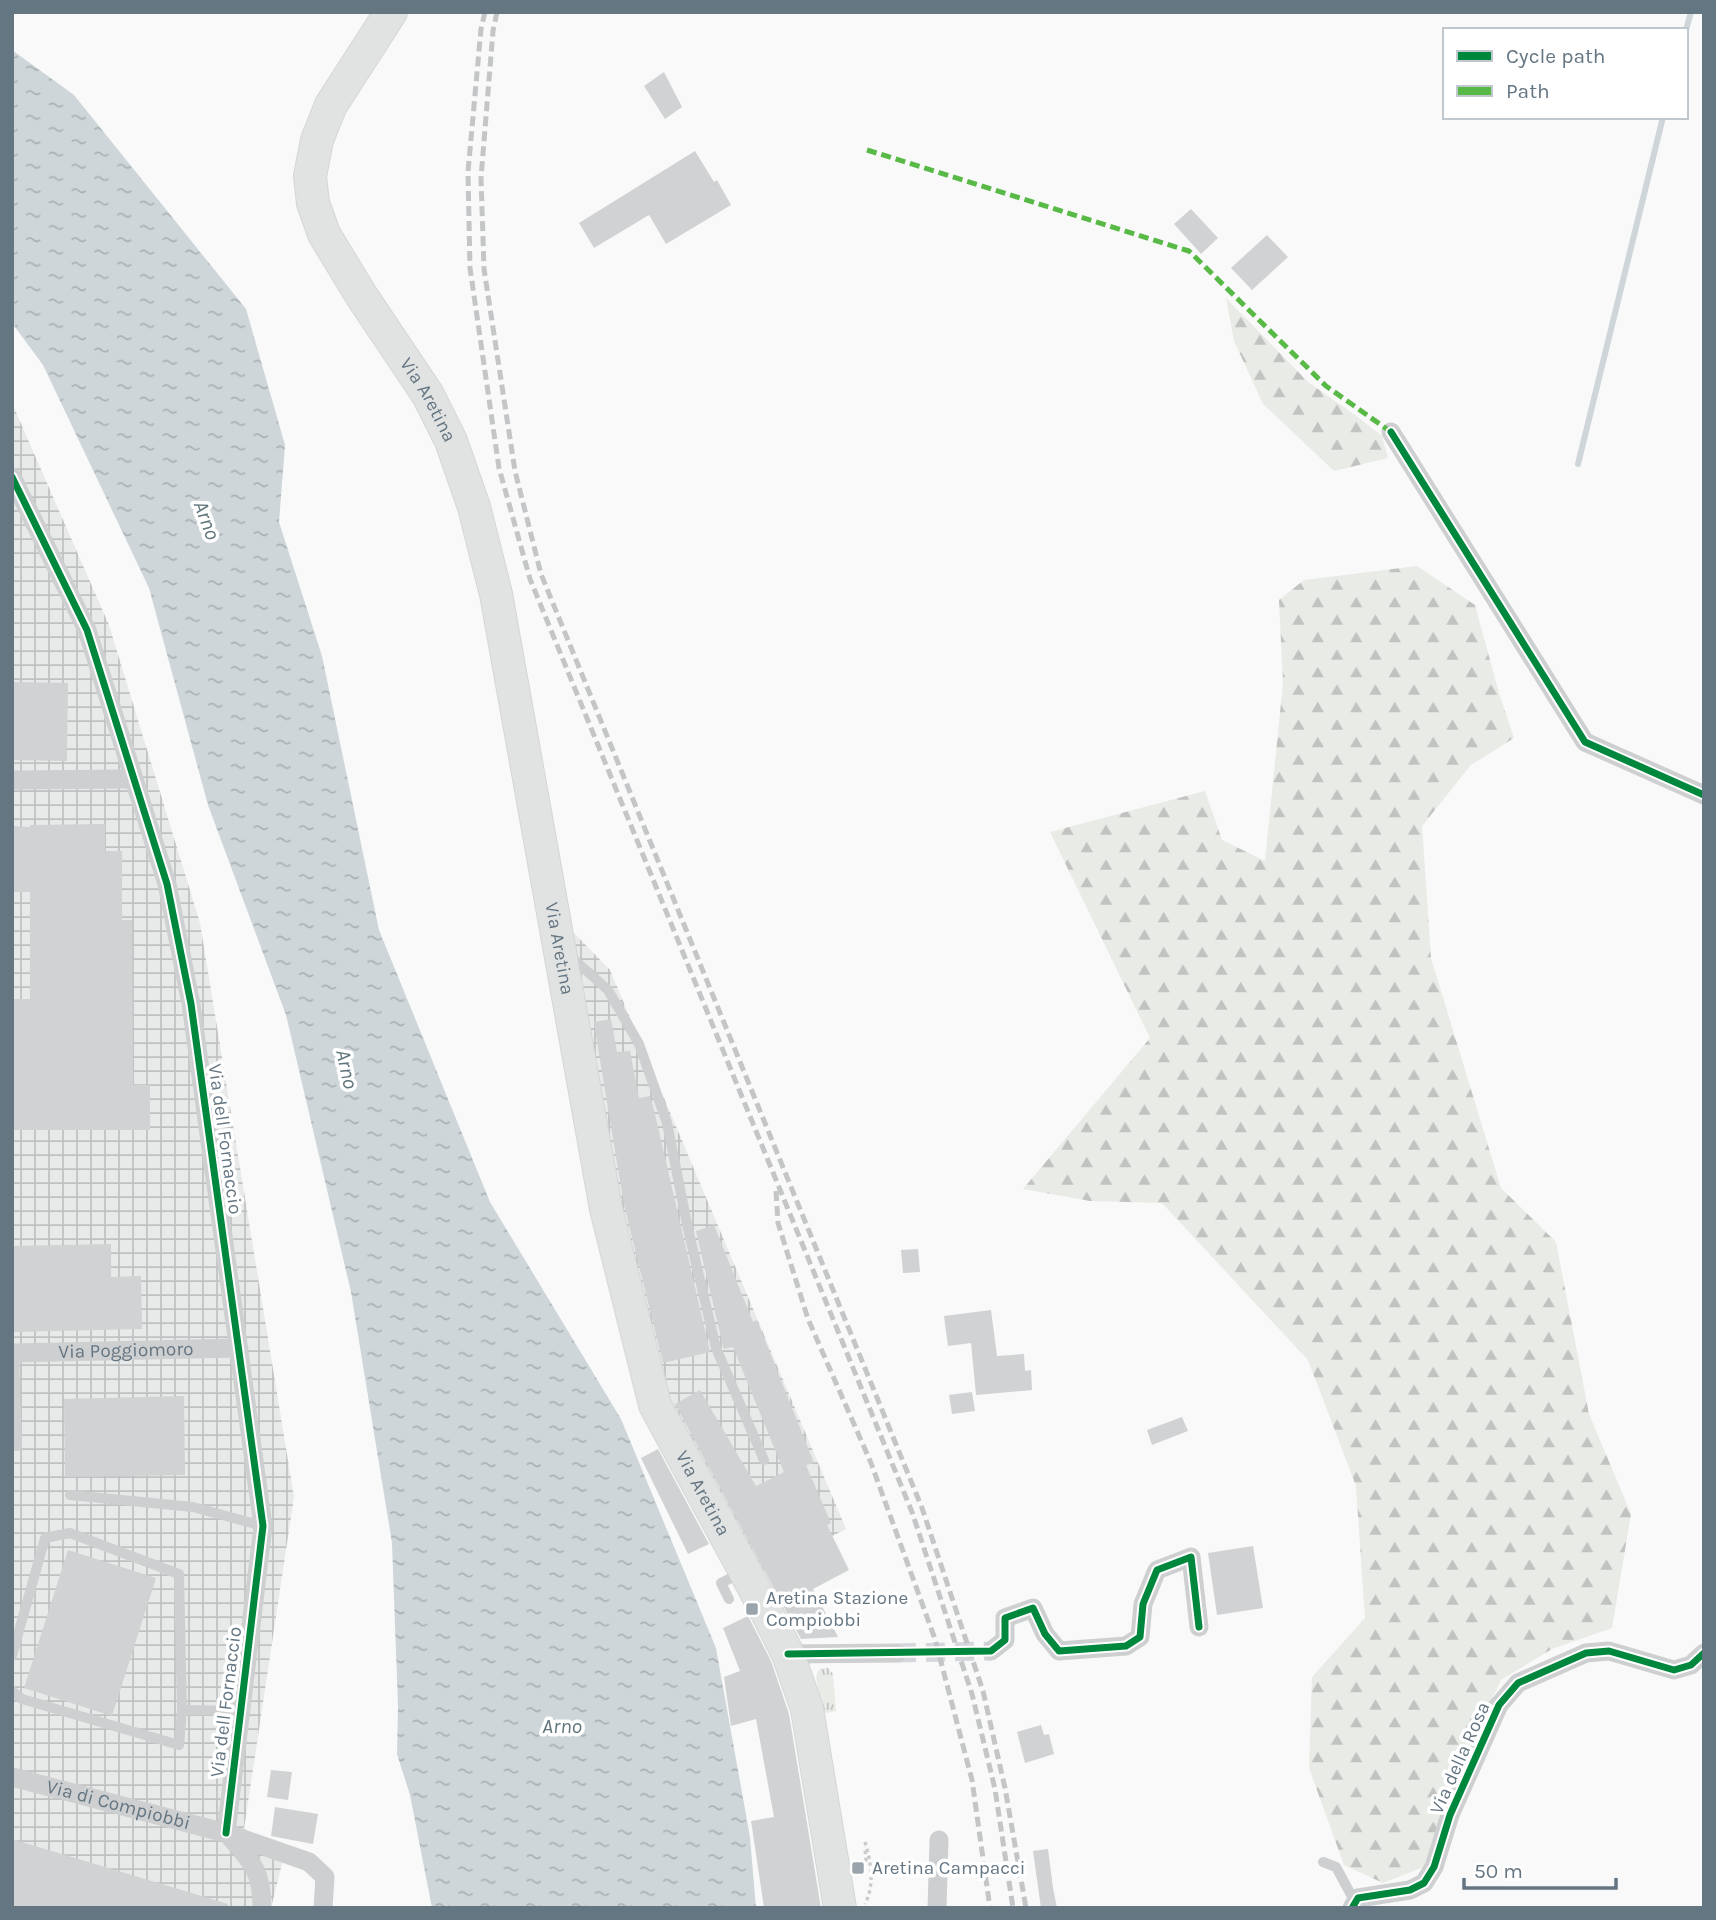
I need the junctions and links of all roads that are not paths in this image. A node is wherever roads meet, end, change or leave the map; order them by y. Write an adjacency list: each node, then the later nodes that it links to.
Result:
1 (391, 12): 7 (main road, Via Aretina)
2 (1391, 432): 6 (street)
3 (12, 477): 4 (street, Via dell Fornaccio)
4 (134, 779): 5 (street); 8 (street, Via dell Fornaccio)
5 (12, 780)
6 (1704, 795)
7 (559, 947): 11 (lane); 14 (main road, Via Aretina)
8 (239, 1348): 9 (street, Via Poggiomoro); 13 (street, Via dell Fornaccio)
9 (13, 1353): 10 (lane)
10 (12, 1445)
11 (764, 1461)
12 (70, 1495): 13 (lane)
13 (263, 1526): 24 (street, Via dell Fornaccio)
14 (744, 1571): 15 (lane); 20 (main road, Via Aretina)
15 (729, 1600)
16 (1199, 1627): 17 (street)
17 (991, 1651)
18 (897, 1653): 20 (street)
19 (1704, 1653): 29 (street, Via della Rosa)
20 (788, 1654): 30 (main road, Via Aretina)
21 (12, 1656): 23 (lane)
22 (12, 1691): 23 (lane)
23 (182, 1710): 24 (lane)
24 (240, 1710): 26 (street, Via dell Fornaccio)
25 (12, 1777): 26 (street, Via di Compiobbi)
26 (226, 1833): 31 (street); 32 (street, Via di Compiobbi)
27 (939, 1840): 33 (street)
28 (1323, 1862): 29 (lane)
29 (1353, 1905)
30 (853, 1906)
31 (262, 1908)
32 (323, 1908)
33 (937, 1908)

